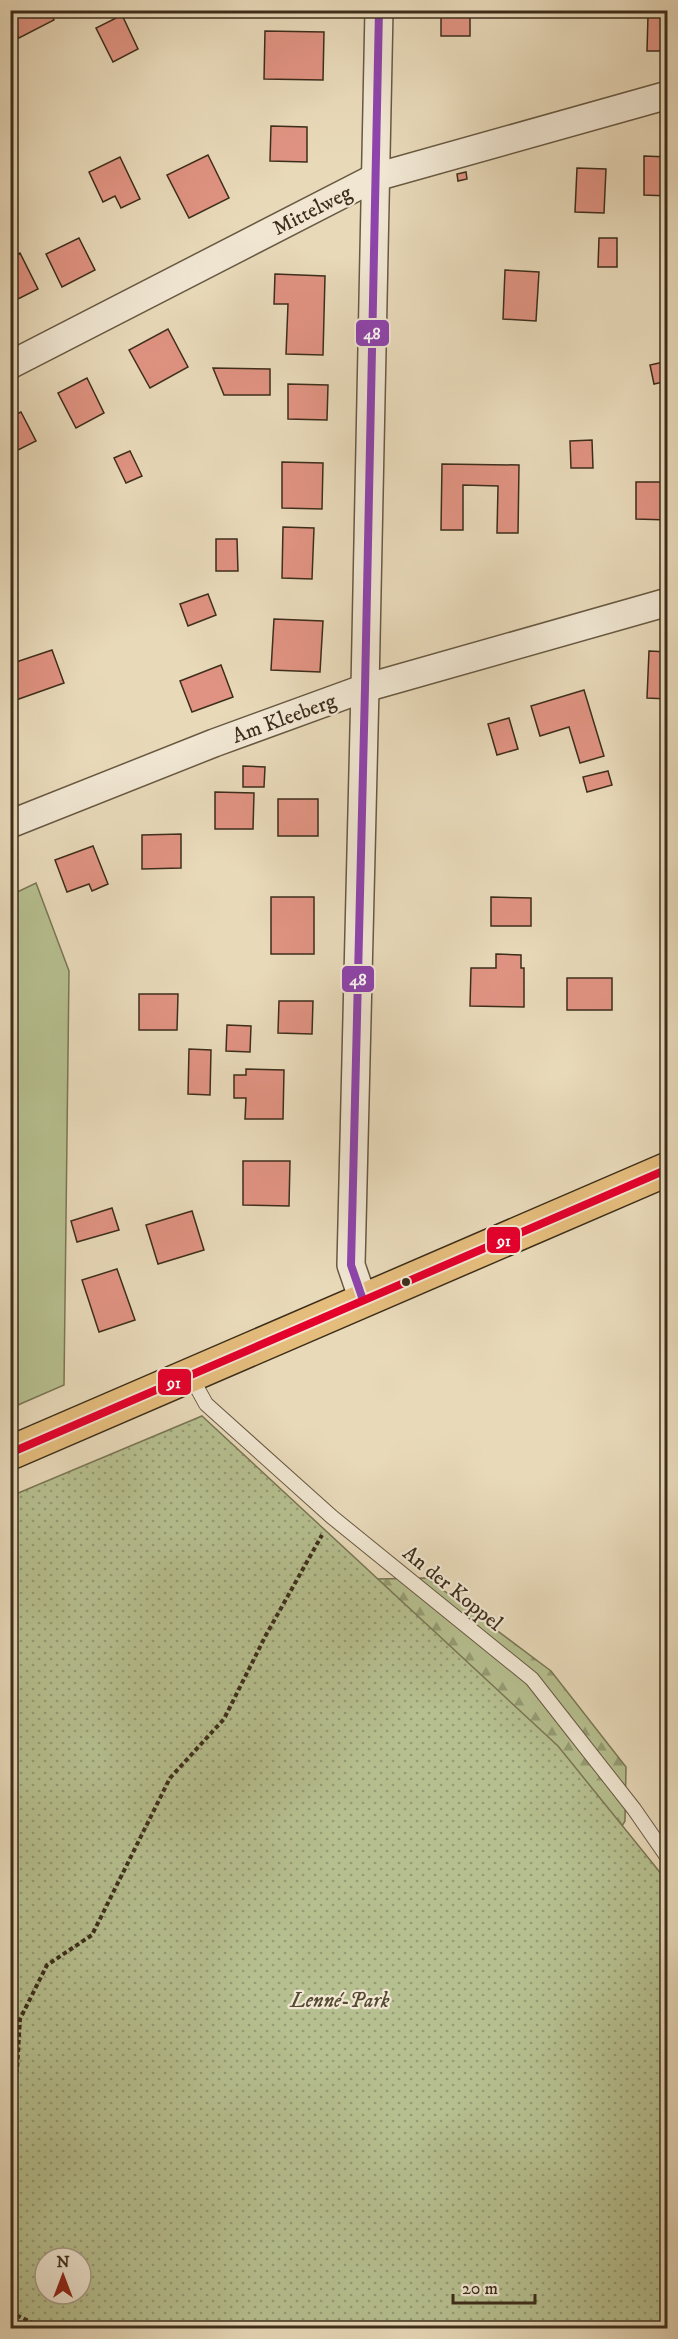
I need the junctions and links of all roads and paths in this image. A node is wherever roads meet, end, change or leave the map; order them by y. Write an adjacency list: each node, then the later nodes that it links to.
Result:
1 (379, 10): 3 (street)
2 (668, 95): 3 (street, Mittelweg)
3 (376, 177): 4 (street, Mittelweg); 6 (street)
4 (10, 365)
5 (668, 602): 6 (street, Am Kleeberg)
6 (365, 688): 7 (street, Am Kleeberg); 9 (street)
7 (10, 824)
8 (668, 1169): 9 (main road)
9 (363, 1300): 10 (main road)
10 (189, 1374): 11 (main road); 12 (lane, An der Koppel)
11 (10, 1452)
12 (332, 1517): 13 (lane, An der Koppel); 14 (path)
13 (668, 1858)
14 (10, 2096)
15 (10, 2312): 16 (path)
16 (43, 2328)

